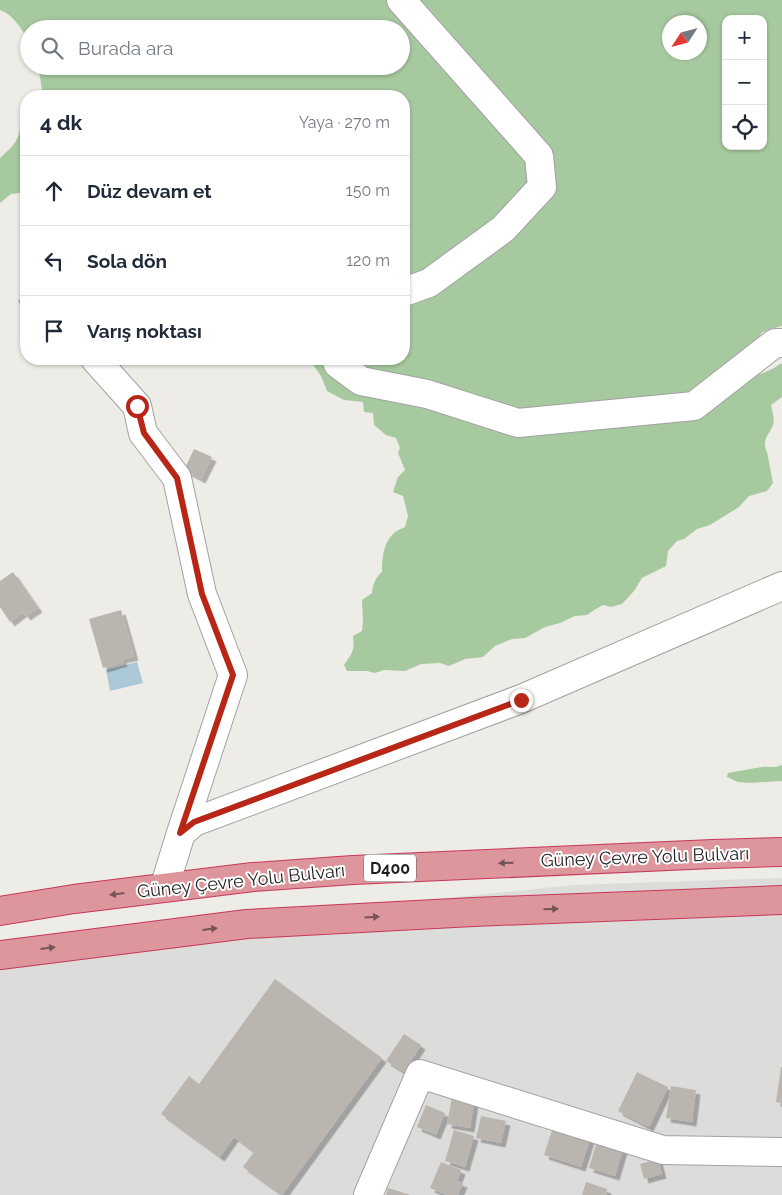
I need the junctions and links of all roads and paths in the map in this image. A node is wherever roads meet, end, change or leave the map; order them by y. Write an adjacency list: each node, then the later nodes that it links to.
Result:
1 (401, 0): 2 (street)
2 (410, 290)
3 (782, 343): 5 (street)
4 (100, 365): 7 (street)
5 (339, 365)
6 (782, 586): 7 (street)
7 (180, 833): 9 (street)
8 (782, 852): 9 (highway, Güney Çevre Yolu Bulvarı / D400, one-way to 9)
9 (164, 888): 11 (highway, Güney Çevre Yolu Bulvarı / D400, one-way to 11)
10 (782, 900): 12 (highway, one-way to 10)
11 (0, 911)
12 (0, 955)
13 (782, 1152): 14 (street)
14 (368, 1195)

